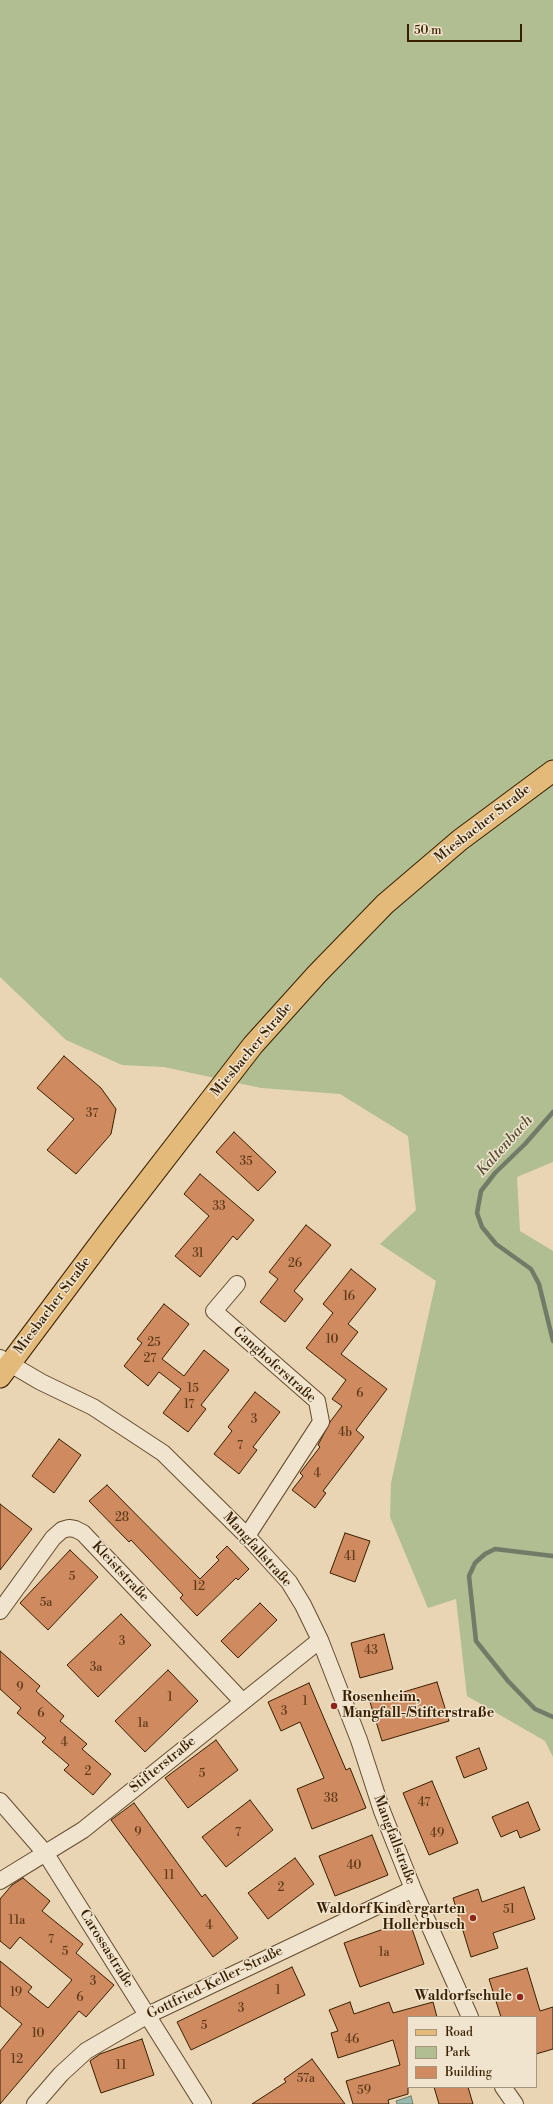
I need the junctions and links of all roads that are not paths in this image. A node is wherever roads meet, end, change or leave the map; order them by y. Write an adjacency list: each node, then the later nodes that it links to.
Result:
1 (553, 770): 3 (main road, Miesbacher Straße)
2 (237, 1284): 4 (street, Ganghoferstraße)
3 (3, 1366): 4 (street, Mangfallstraße)
4 (247, 1536): 6 (street, Mangfallstraße)
5 (0, 1611): 7 (street, Kleiststraße)
6 (320, 1640): 7 (street, Stifterstraße); 11 (street, Mangfallstraße)
7 (242, 1702): 9 (street, Stifterstraße)
8 (0, 1801): 9 (street, Carossastraße)
9 (46, 1854): 10 (street, Stifterstraße); 12 (street, Carossastraße)
10 (0, 1881)
11 (413, 1889): 12 (street, Gottfried-Keller-Straße); 13 (street, Mangfallstraße)
12 (148, 2015): 15 (street, Gottfried-Keller-Straße); 16 (street, Carossastraße)
13 (470, 2016)
14 (504, 2088): 17 (street)
15 (35, 2104)
16 (203, 2104)
17 (516, 2104)

